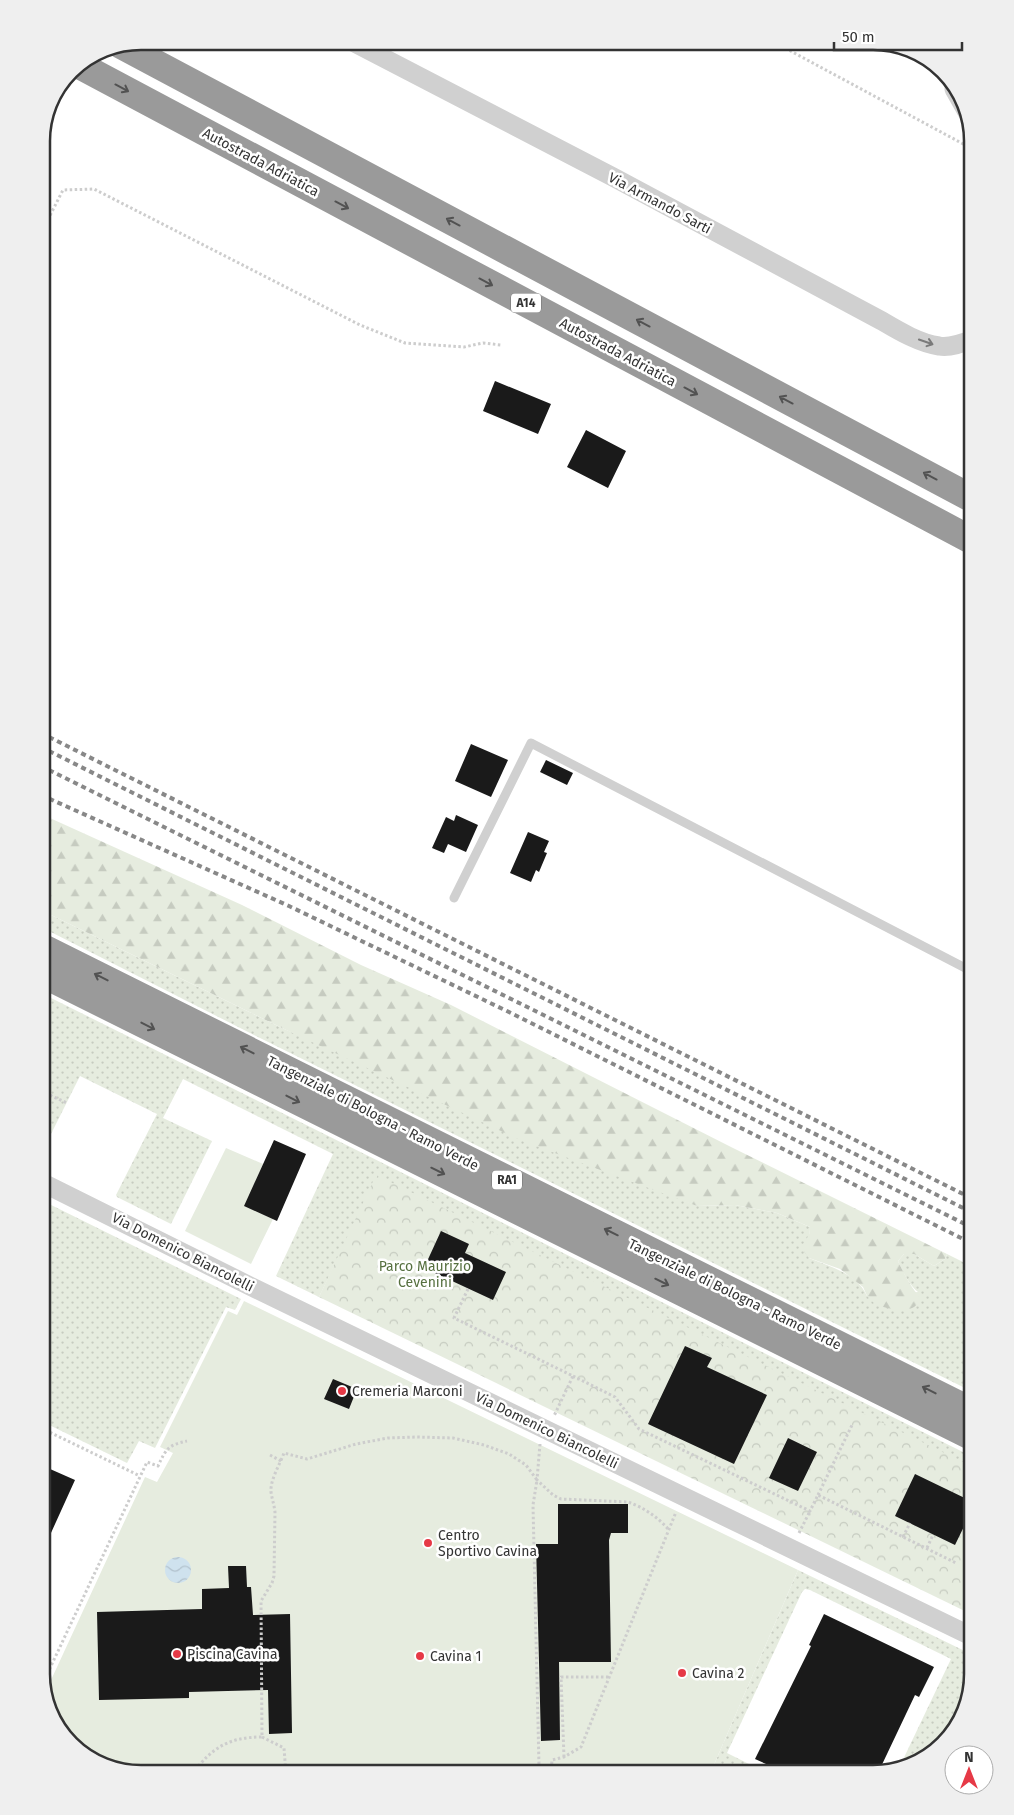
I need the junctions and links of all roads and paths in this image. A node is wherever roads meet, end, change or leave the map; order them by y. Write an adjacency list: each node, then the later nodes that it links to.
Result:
1 (368, 50): 7 (street, Via Armando Sarti, one-way to 7)
2 (787, 50): 5 (path)
3 (132, 51): 9 (highway, one-way to 3)
4 (86, 69): 10 (highway, Autostrada Adriatica / A14, one-way to 10)
5 (964, 144)
6 (50, 217): 8 (path)
7 (964, 342)
8 (501, 345)
9 (964, 494)
10 (964, 535)
11 (454, 898): 14 (lane)
12 (50, 958): 20 (highway, Tangenziale di Bologna - Ramo Verde / RA1, one-way to 12)
13 (50, 958): 23 (highway, Tangenziale di Bologna - Ramo Verde / RA1, one-way to 23)
14 (964, 967)
15 (50, 1095): 16 (path)
16 (66, 1103)
17 (50, 1186): 41 (street, Via Domenico Biancolelli)
18 (468, 1289): 19 (path)
19 (573, 1376): 21 (path); 33 (path)
20 (964, 1408)
21 (553, 1416)
22 (852, 1425): 31 (path)
23 (964, 1432)
24 (50, 1433): 29 (path)
25 (187, 1441): 29 (path)
26 (541, 1443): 30 (path)
27 (270, 1455): 28 (path)
28 (281, 1461): 30 (path); 44 (path)
29 (140, 1476): 42 (path)
30 (537, 1480): 35 (path); 48 (path)
31 (818, 1495): 33 (path); 38 (path)
32 (677, 1510): 35 (path)
33 (810, 1511): 36 (path)
34 (910, 1523): 38 (path)
35 (669, 1530): 43 (path)
36 (798, 1534)
37 (933, 1535): 39 (path)
38 (903, 1537): 39 (path)
39 (927, 1548): 40 (path)
40 (956, 1563)
41 (964, 1633)
42 (50, 1667)
43 (609, 1677): 45 (path); 45 (path)
44 (262, 1736): 46 (path); 47 (path)
45 (564, 1757): 49 (path)
46 (199, 1765)
47 (285, 1765)
48 (539, 1765)
49 (551, 1765)

